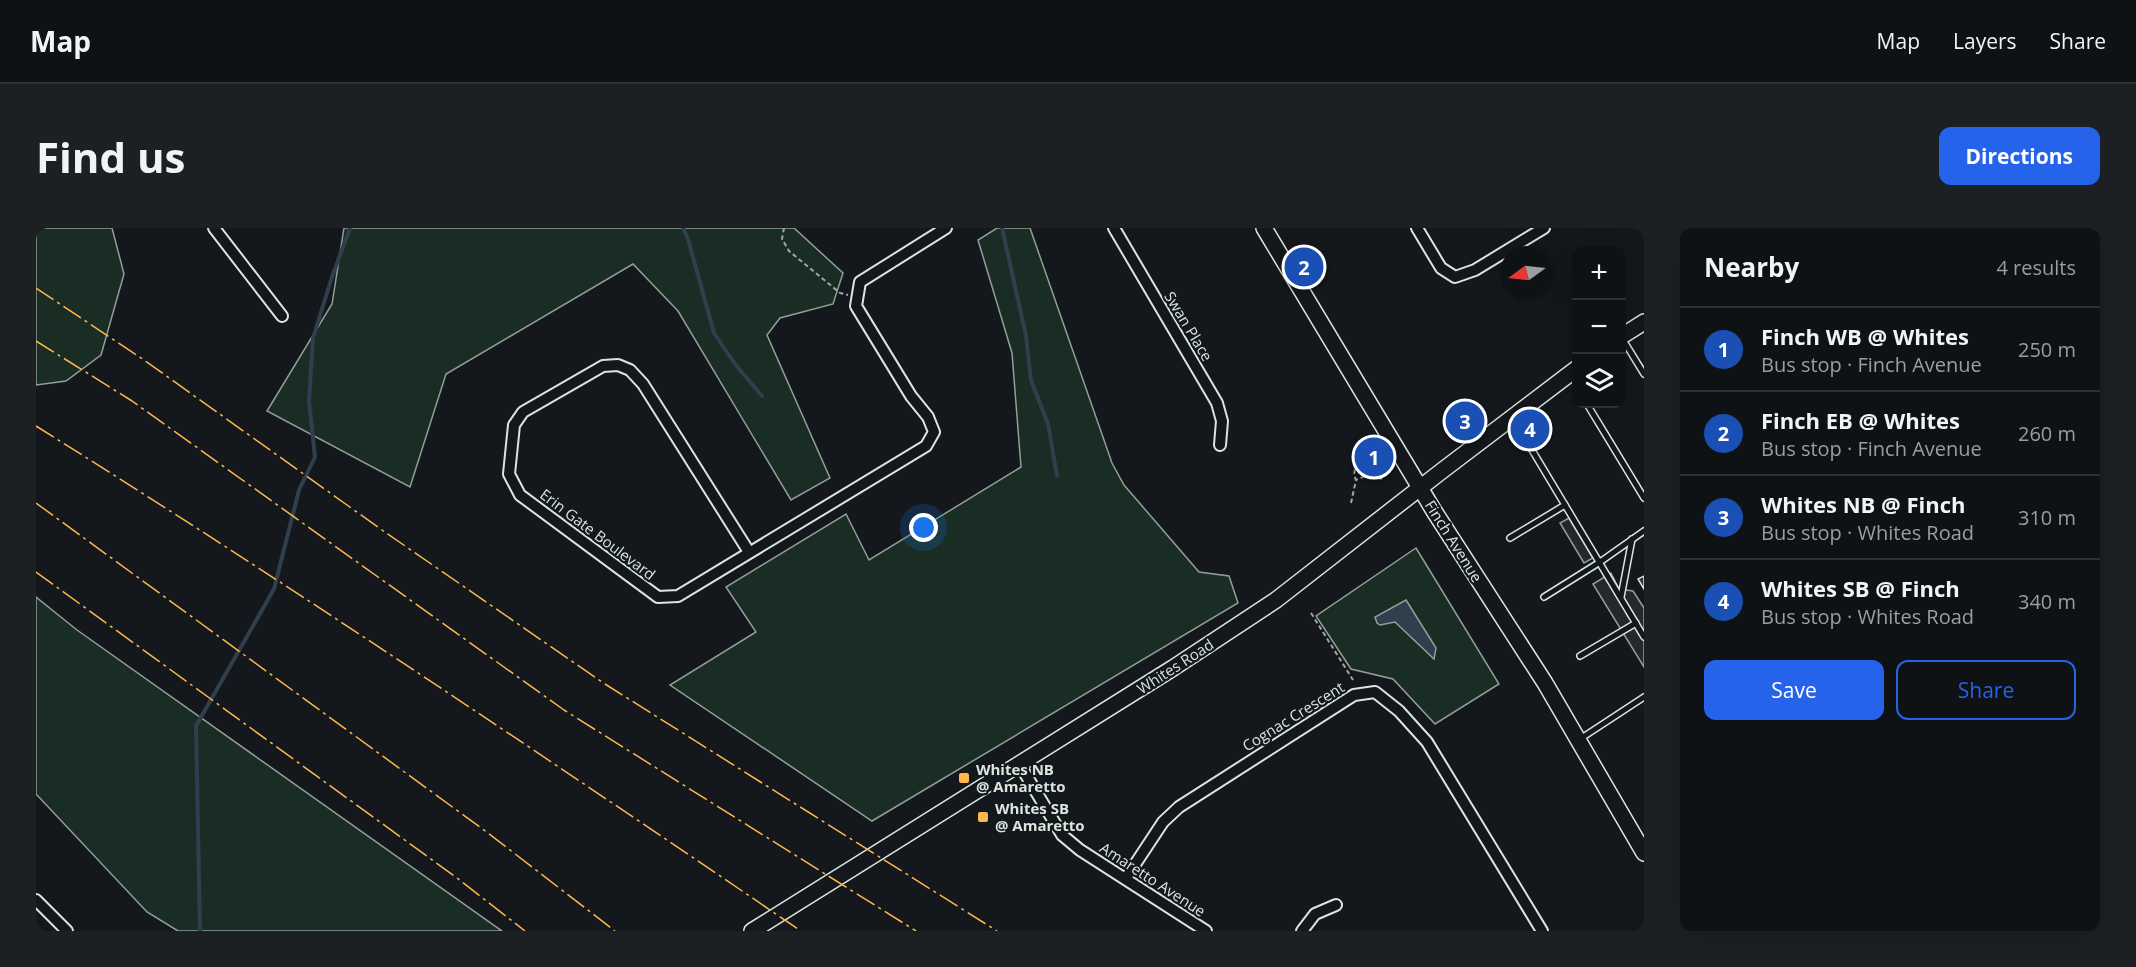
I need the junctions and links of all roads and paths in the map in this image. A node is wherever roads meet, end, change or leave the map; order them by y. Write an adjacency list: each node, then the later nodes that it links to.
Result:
1 (214, 228): 9 (street)
2 (784, 228): 8 (path)
3 (946, 228): 8 (street)
4 (1114, 228): 16 (street, Swan Place)
5 (1264, 228): 23 (main road, Finch Avenue)
6 (1417, 228): 7 (street)
7 (1544, 228)
8 (856, 298): 30 (street, Erin Gate Boulevard)
9 (282, 316)
10 (1644, 322): 11 (main road)
11 (1626, 334)
12 (1626, 344): 14 (lane)
13 (1572, 372): 23 (main road, Whites Road)
14 (1644, 374)
15 (1589, 408): 24 (lane)
16 (1220, 445)
17 (1362, 445): 19 (path)
18 (1532, 450): 26 (lane)
19 (1358, 466): 20 (path); 22 (path)
20 (1365, 476): 21 (path); 22 (path)
21 (1382, 479)
22 (1356, 480): 25 (path)
23 (1420, 488): 40 (main road, Finch Avenue); 41 (main road, Whites Road)
24 (1644, 498)
25 (1351, 503)
26 (1565, 505): 28 (lane); 31 (lane)
27 (1644, 531): 29 (lane)
28 (1510, 538)
29 (1632, 539): 31 (lane); 33 (lane)
30 (749, 552): 30 (street, Erin Gate Boulevard)
31 (1600, 562): 32 (lane); 33 (lane)
32 (1544, 597)
33 (1621, 597): 35 (lane)
34 (1311, 613): 38 (path)
35 (1636, 623): 36 (lane); 37 (lane)
36 (1644, 637)
37 (1580, 656)
38 (1353, 680)
39 (1644, 697): 40 (lane)
40 (1578, 740): 42 (main road, Finch Avenue)
41 (1020, 765): 43 (street, Amaretto Avenue); 47 (main road, Whites Road)
42 (1644, 853)
43 (1126, 878): 48 (street, Amaretto Avenue); 50 (street, Cognac Crescent)
44 (36, 900): 46 (street)
45 (1336, 905): 49 (street)
46 (67, 931)
47 (752, 931)
48 (1206, 931)
49 (1302, 931)
50 (1542, 931)

